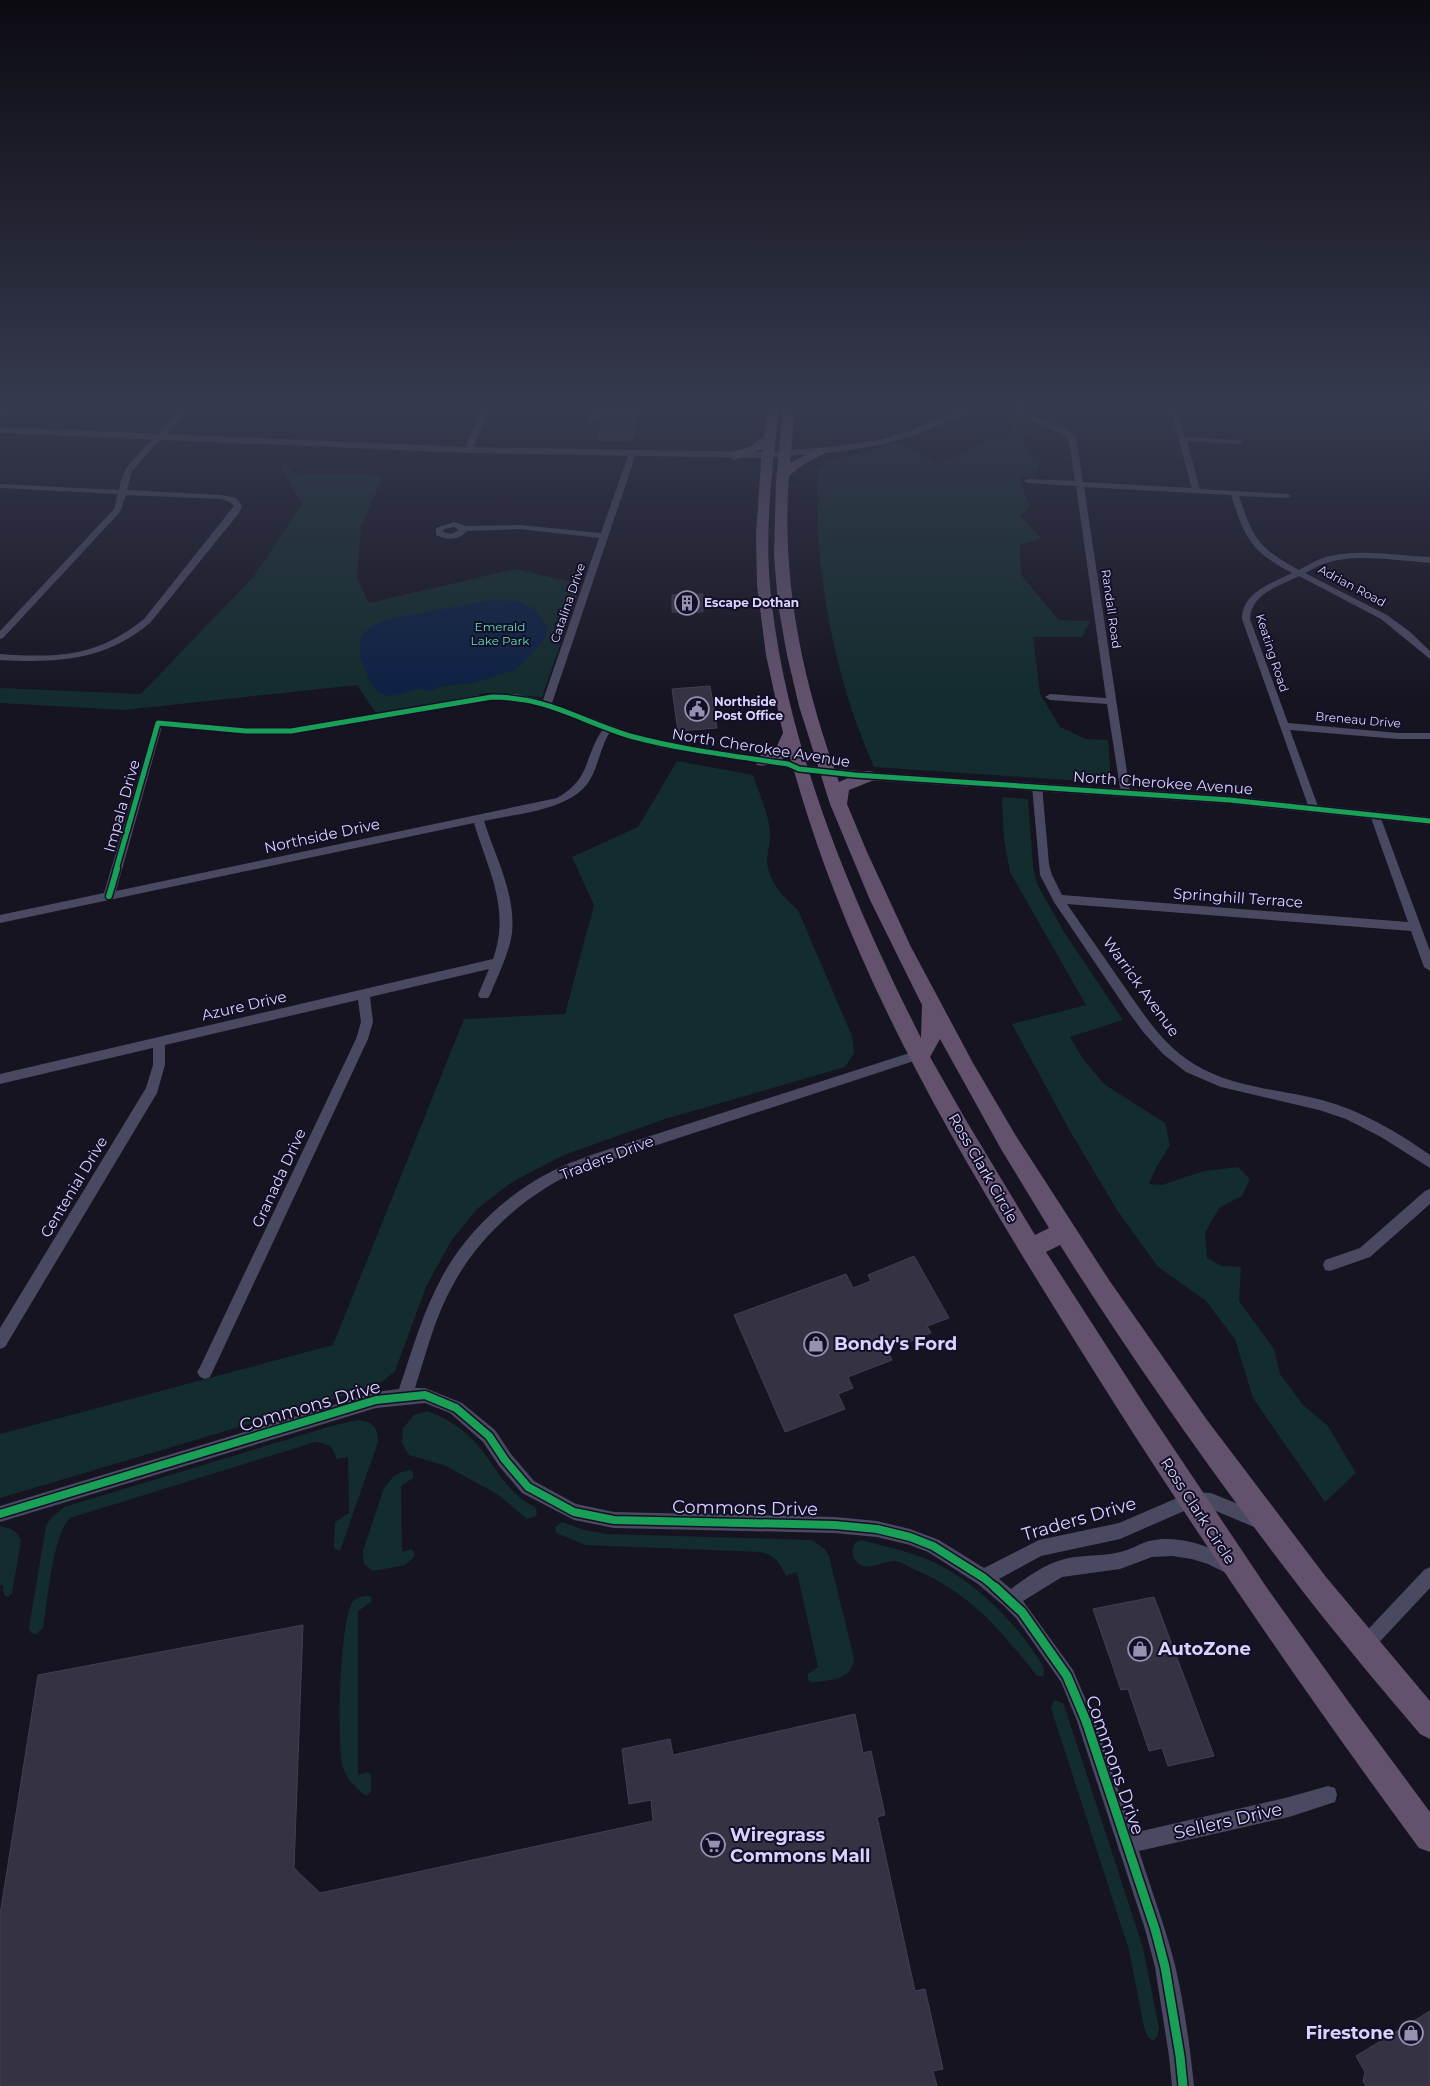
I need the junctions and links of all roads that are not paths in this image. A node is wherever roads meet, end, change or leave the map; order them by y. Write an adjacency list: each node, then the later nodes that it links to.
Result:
1 (118, 506): 16 (street)
2 (238, 506): 18 (street)
3 (614, 506): 9 (street, Catalina Drive)
4 (763, 506): 10 (highway, Ross Clark Circle)
5 (780, 506): 11 (highway)
6 (1083, 506): 20 (street, Randall Road)
7 (1238, 506): 13 (street, Adrian Road)
8 (463, 529): 9 (street)
9 (605, 533): 21 (street, Catalina Drive)
10 (761, 540): 11 (highway); 15 (highway, Ross Clark Circle)
11 (780, 540): 14 (highway)
12 (1430, 560): 13 (street, Keating Road)
13 (1298, 572): 17 (street, Adrian Road); 23 (street, Keating Road)
14 (785, 606): 15 (highway); 30 (highway)
15 (766, 607): 25 (highway, Ross Clark Circle)
16 (0, 636)
17 (1430, 656)
18 (0, 657)
19 (1050, 697): 20 (street)
20 (1112, 701): 33 (street, Randall Road)
21 (547, 704): 22 (street, North Cherokee Avenue); 24 (street, North Cherokee Avenue)
22 (158, 723): 41 (street, Impala Drive)
23 (1284, 726): 27 (street, Breneau Drive); 35 (street, Keating Road)
24 (608, 728): 26 (street, North Cherokee Avenue); 37 (street, Northside Drive)
25 (791, 733): 28 (highway); 29 (highway, Ross Clark Circle)
26 (628, 735): 28 (street, North Cherokee Avenue); 29 (street, North Cherokee Avenue)
27 (1430, 736)
28 (763, 761): 29 (street, North Cherokee Avenue)
29 (800, 769): 30 (street, North Cherokee Avenue); 40 (highway, Ross Clark Circle)
30 (826, 772): 31 (street, North Cherokee Avenue); 34 (highway)
31 (868, 776): 32 (street, North Cherokee Avenue); 34 (highway)
32 (1037, 786): 33 (street, North Cherokee Avenue); 42 (street, Warrick Avenue)
33 (1125, 792): 35 (street, North Cherokee Avenue)
34 (838, 804): 39 (highway)
35 (1314, 808): 36 (street, North Cherokee Avenue)
36 (1375, 815): 38 (street, North Cherokee Avenue); 44 (street)
37 (478, 819): 41 (street, Northside Drive); 45 (street)
38 (1430, 820)
39 (870, 878): 40 (highway); 49 (highway)
40 (840, 883): 51 (highway, Ross Clark Circle)
41 (109, 896): 43 (street, Northside Drive)
42 (1058, 899): 44 (street, Springhill Terrace); 53 (street, Warrick Avenue)
43 (0, 919)
44 (1416, 927): 46 (street)
45 (496, 963): 47 (street); 48 (street, Azure Drive)
46 (1430, 967)
47 (484, 994)
48 (364, 995): 50 (street, Azure Drive); 59 (street, Granada Drive)
49 (930, 1002): 51 (highway); 55 (highway)
50 (159, 1042): 52 (street, Azure Drive); 58 (street, Centenial Drive)
51 (919, 1055): 56 (highway, Ross Clark Circle); 60 (street, Traders Drive)
52 (0, 1079)
53 (1430, 1162)
54 (1430, 1195): 57 (street)
55 (1063, 1232): 56 (highway); 63 (highway)
56 (1030, 1249): 61 (highway, Ross Clark Circle)
57 (1330, 1265)
58 (0, 1342)
59 (205, 1372)
60 (405, 1396): 62 (street, Commons Drive); 66 (street, Commons Drive)
61 (1191, 1500): 63 (street); 64 (highway, Ross Clark Circle); 66 (street, Traders Drive)
62 (0, 1514)
63 (1271, 1527): 68 (highway)
64 (1240, 1574): 67 (street); 71 (highway, Ross Clark Circle)
65 (1430, 1576): 68 (street)
66 (984, 1578): 67 (street, Commons Drive)
67 (1010, 1600): 72 (street, Commons Drive)
68 (1365, 1645): 69 (highway)
69 (1430, 1724)
70 (1328, 1795): 72 (street, Sellers Drive)
71 (1430, 1837)
72 (1127, 1844): 73 (street, Commons Drive)
73 (1183, 2086)

